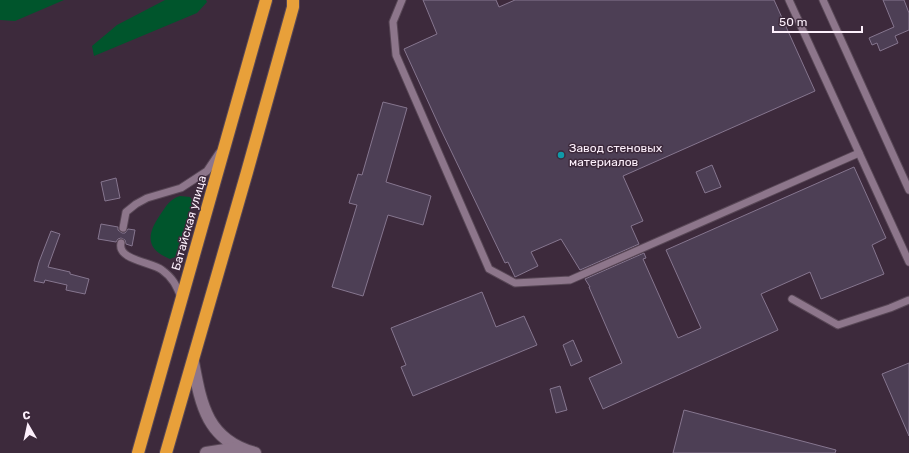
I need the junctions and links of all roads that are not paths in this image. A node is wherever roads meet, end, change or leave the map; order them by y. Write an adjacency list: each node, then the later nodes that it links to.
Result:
1 (266, 0): 6 (highway, Батайская улица)
2 (293, 0): 15 (highway)
3 (402, 0): 7 (lane)
4 (789, 0): 7 (lane)
5 (822, 0): 8 (lane)
6 (226, 143): 9 (lane); 12 (highway, Батайская улица)
7 (859, 153): 11 (lane)
8 (909, 190)
9 (123, 228)
10 (121, 243): 12 (lane)
11 (909, 262)
12 (182, 298): 17 (highway, Батайская улица)
13 (792, 299): 14 (lane)
14 (909, 300)
15 (192, 362): 16 (street); 18 (highway)
16 (247, 451): 19 (street)
17 (138, 453)
18 (166, 453)
19 (206, 453)

